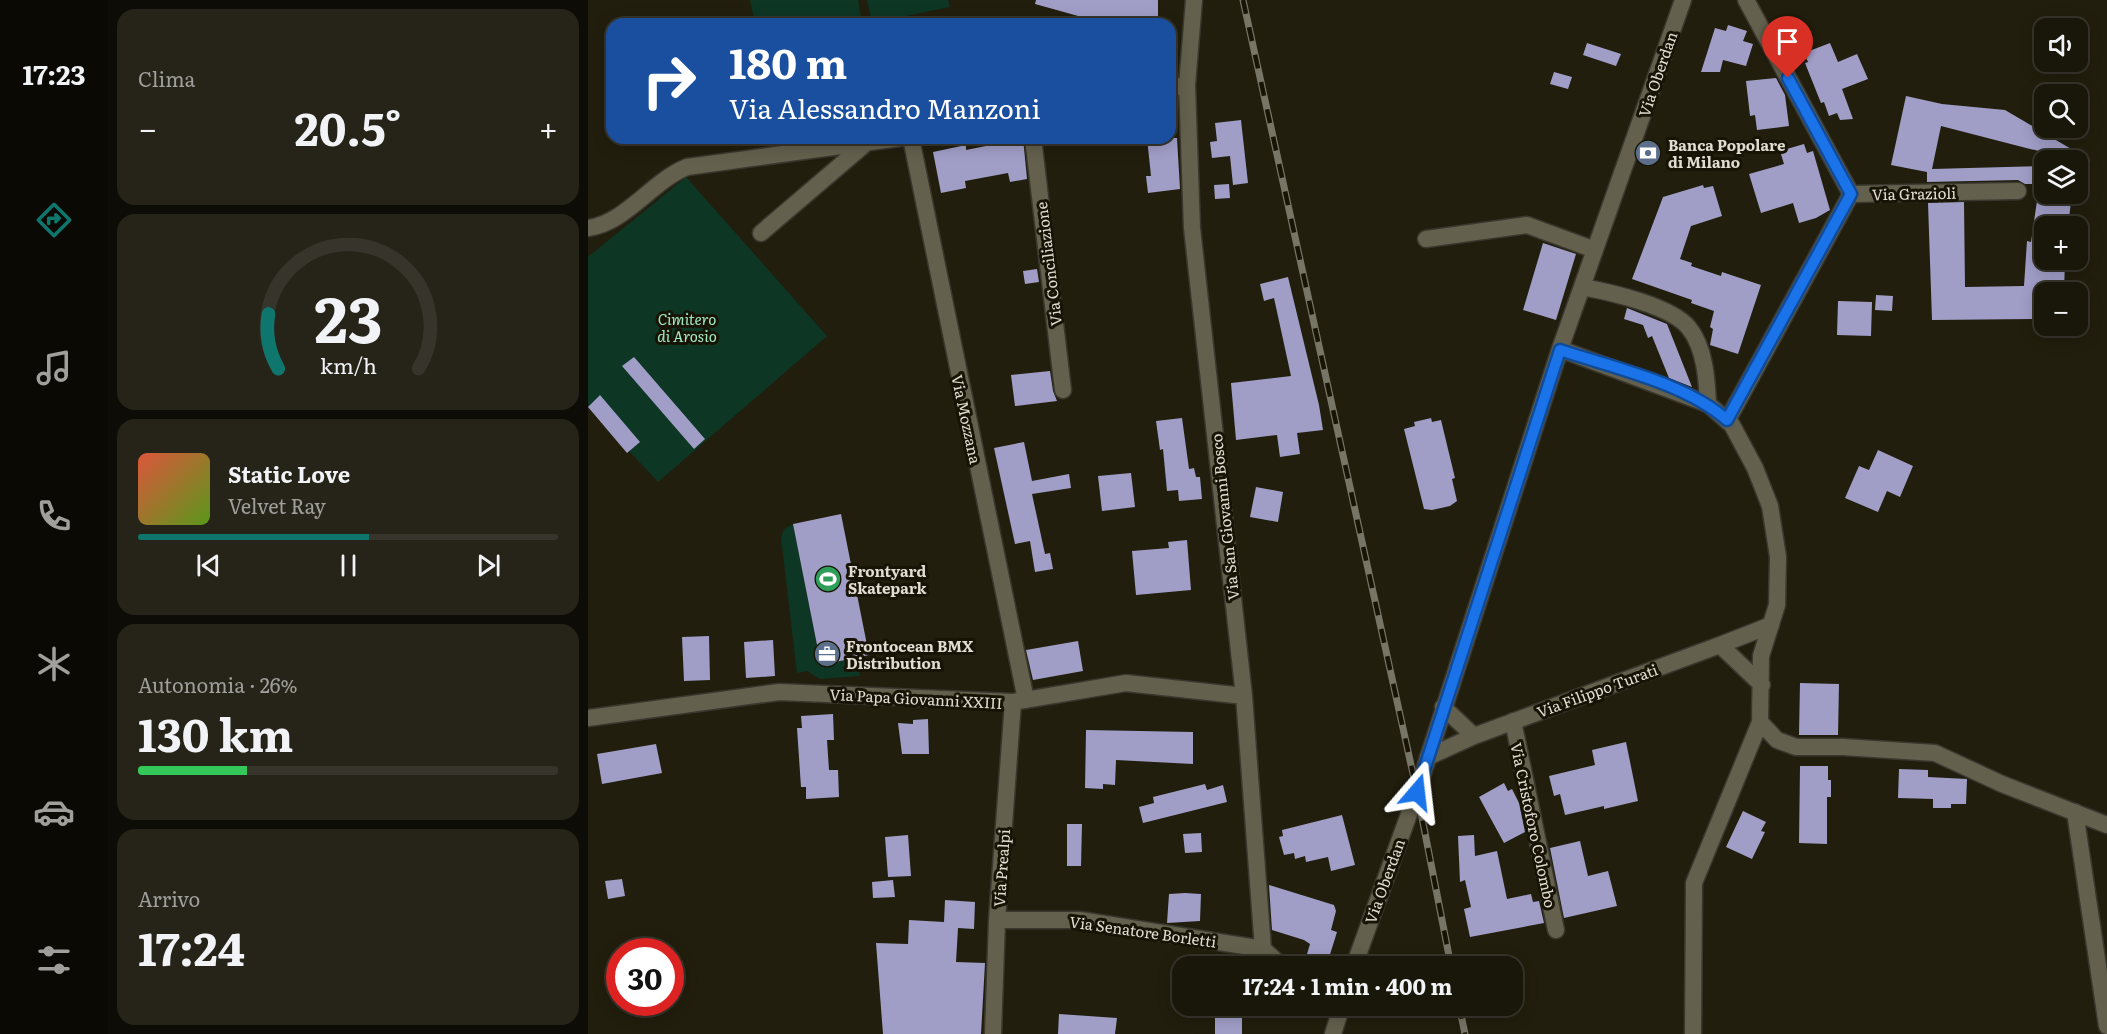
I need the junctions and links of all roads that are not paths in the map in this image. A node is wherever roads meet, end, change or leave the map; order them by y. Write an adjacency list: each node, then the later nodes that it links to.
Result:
1 (1194, 0): 4 (street, Via San Giovanni Bosco)
2 (1683, 0): 13 (street, Via Oberdan)
3 (1746, 0): 9 (street, Via Grazioli)
4 (1178, 86): 22 (street, Via San Giovanni Bosco)
5 (865, 144): 10 (street); 11 (street)
6 (912, 144): 23 (street, Via Mozzana)
7 (1034, 144): 16 (street, Via Conciliazione)
8 (2018, 191): 9 (street, Via Grazioli)
9 (1851, 194): 18 (street)
10 (588, 228)
11 (760, 232)
12 (1426, 239): 13 (street)
13 (1595, 250): 14 (street, Via Oberdan)
14 (1582, 287): 15 (street, Via Oberdan); 17 (street)
15 (1560, 350): 17 (street); 24 (street, Via Oberdan)
16 (1063, 390)
17 (1708, 404): 18 (street)
18 (1727, 420): 19 (street)
19 (1771, 625): 20 (street, Via Filippo Turati); 21 (street)
20 (1720, 645): 21 (street); 26 (street, Via Filippo Turati)
21 (1762, 685): 27 (street)
22 (1244, 696): 23 (street, Via Papa Giovanni XXIII); 34 (street, Via San Giovanni Bosco)
23 (1019, 701): 25 (street, Via Papa Giovanni XXIII); 32 (street, Via Prealpi)
24 (1443, 707): 28 (street); 29 (street, Via Oberdan)
25 (588, 718)
26 (1513, 721): 28 (street, Via Filippo Turati); 33 (street, Via Cristoforo Colombo)
27 (1760, 722): 30 (street); 41 (street)
28 (1474, 736): 29 (street, Via Filippo Turati)
29 (1428, 757): 36 (street, Via Oberdan)
30 (2075, 812): 31 (street); 38 (street)
31 (2107, 825)
32 (997, 920): 34 (street, Via Senatore Borletti); 39 (street, Via Prealpi)
33 (1556, 930)
34 (1263, 949): 35 (street)
35 (1271, 956)
36 (1358, 956)
37 (1338, 1016): 40 (street)
38 (2107, 1026)
39 (993, 1034)
40 (1333, 1034)
41 (1693, 1034)

